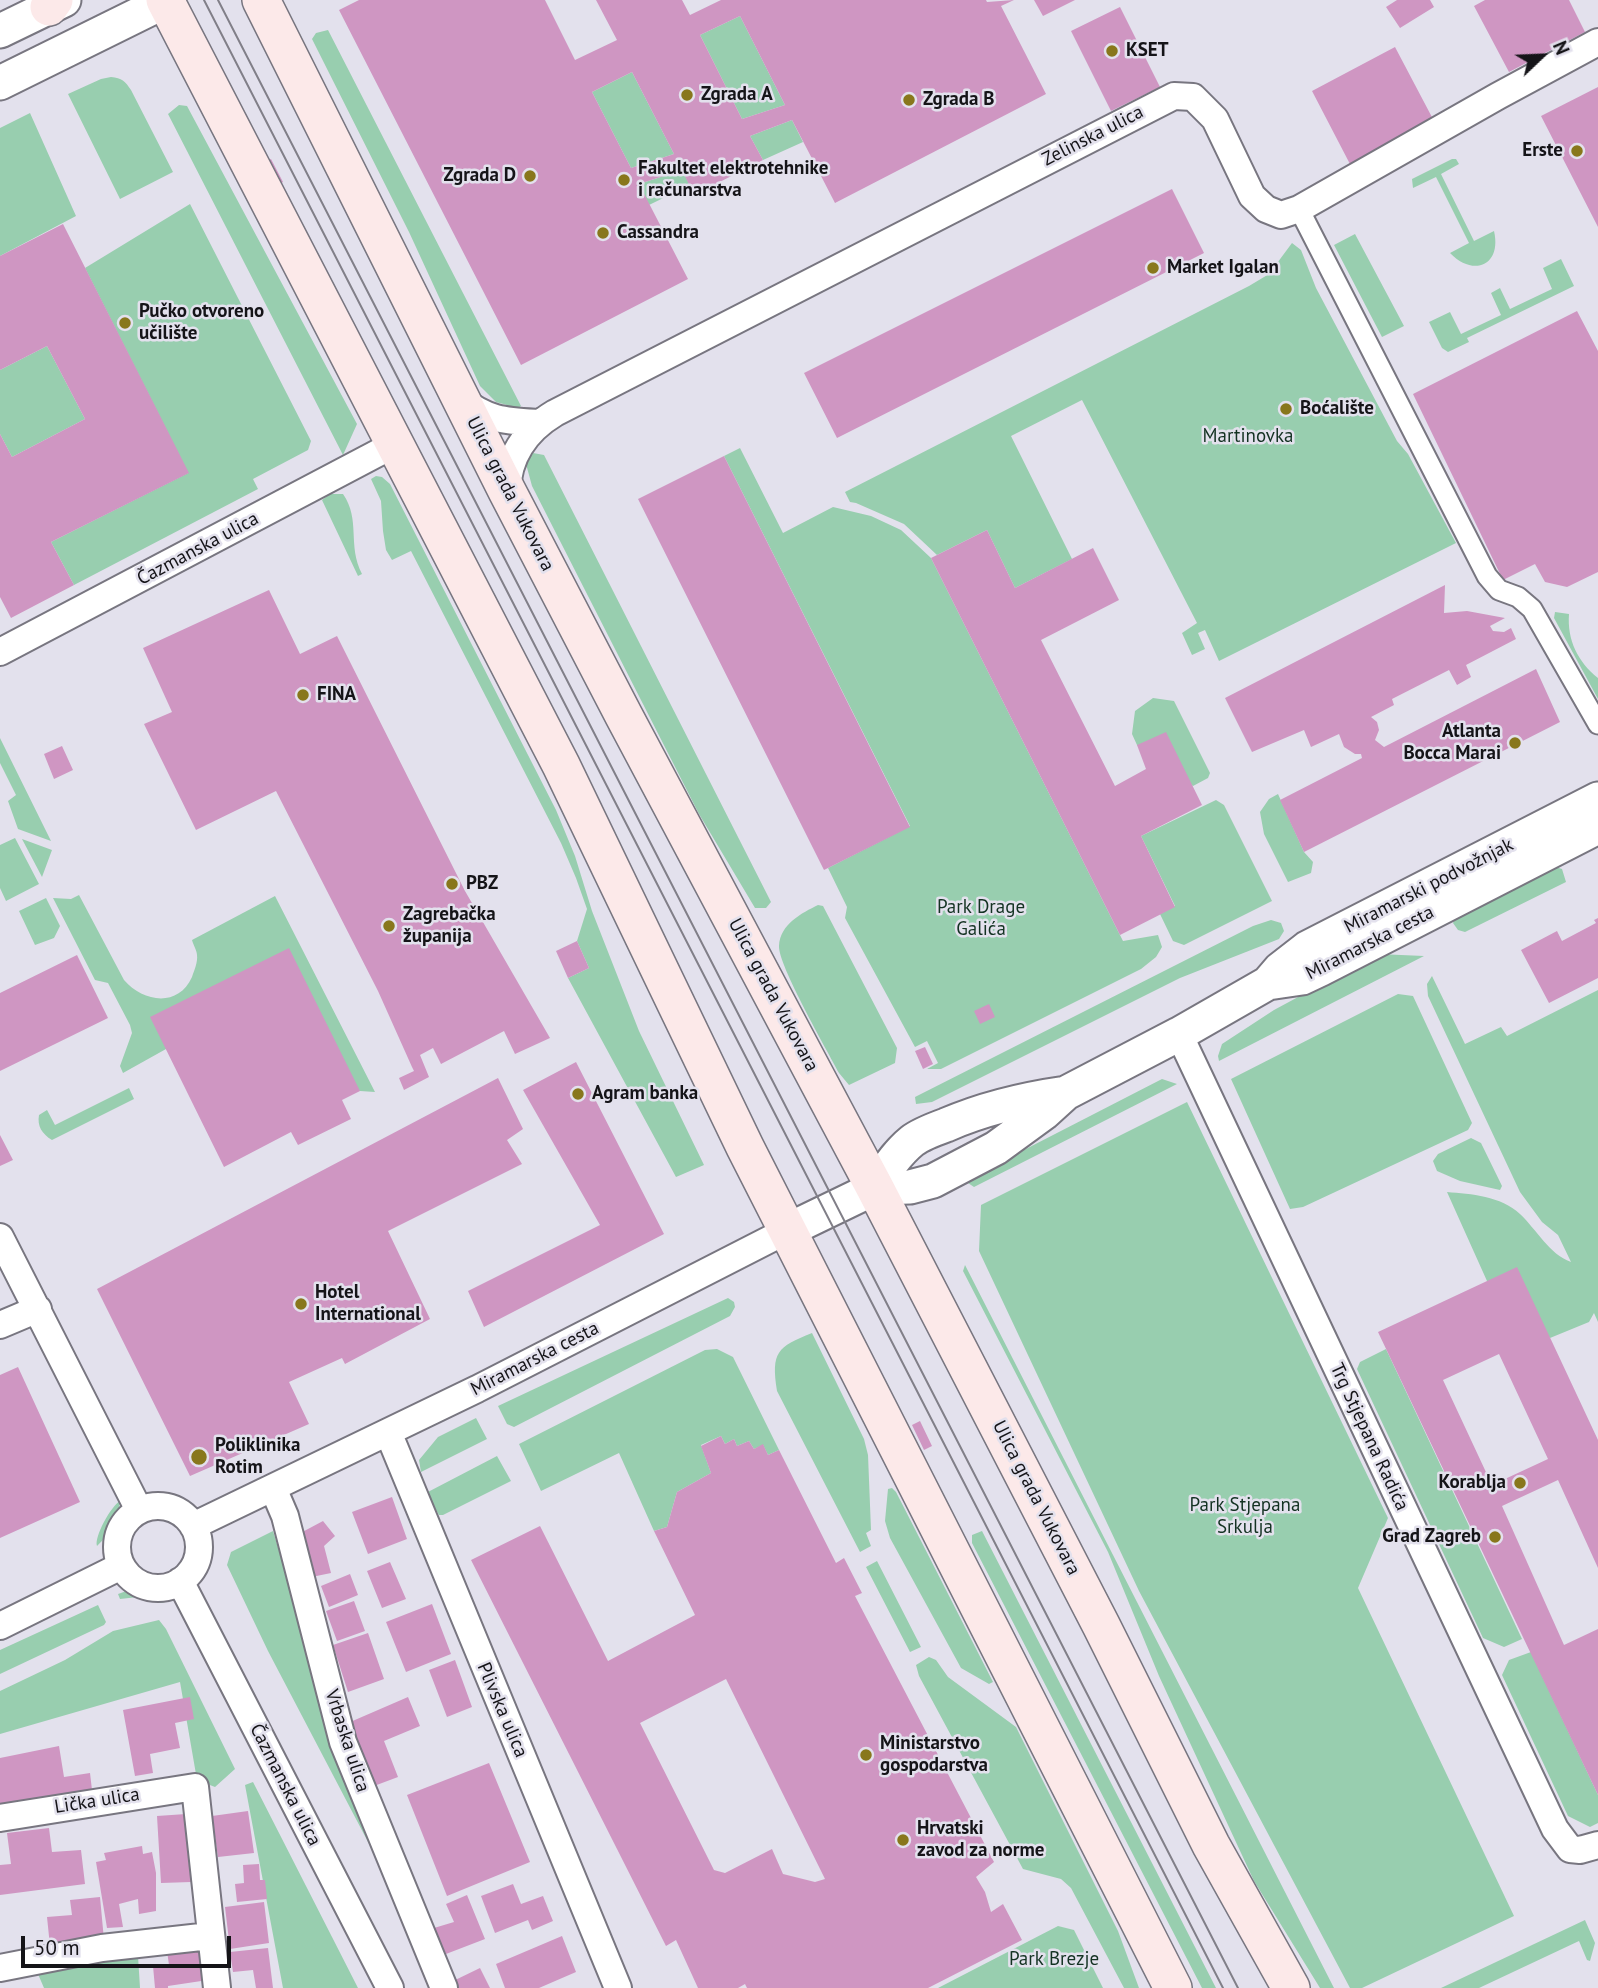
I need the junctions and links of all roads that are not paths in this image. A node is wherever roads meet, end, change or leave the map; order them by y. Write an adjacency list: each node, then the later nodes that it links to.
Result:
1 (166, 0): 6 (street); 10 (main road)
2 (261, 0): 8 (main road, Ulica grada Vukovara)
3 (55, 2): 4 (street)
4 (0, 31)
5 (1598, 42): 7 (street, Zelinska ulica)
6 (0, 83)
7 (1299, 209): 9 (street, Zelinska ulica); 13 (street)
8 (461, 399): 9 (street); 11 (main road, Ulica grada Vukovara)
9 (540, 423): 11 (street, Zelinska ulica)
10 (395, 444): 12 (street, Čazmanska ulica); 20 (main road)
11 (508, 491): 19 (main road, Ulica grada Vukovara)
12 (0, 652)
13 (1598, 724)
14 (1598, 799): 16 (street, Miramarski podvožnjak)
15 (1598, 827): 16 (street, Miramarska cesta)
16 (1268, 983): 17 (street, Miramarska cesta)
17 (1179, 1034): 18 (street, Miramarska cesta); 32 (street, Trg Stjepana Radića)
18 (1066, 1093): 19 (street, Miramarska cesta); 19 (street, Miramarska cesta)
19 (875, 1188): 20 (street, Miramarska cesta); 40 (main road, Ulica grada Vukovara)
20 (786, 1231): 24 (street, Miramarska cesta); 39 (main road)
21 (0, 1237): 22 (street)
22 (38, 1309): 23 (street); 26 (street)
23 (0, 1325)
24 (388, 1432): 25 (street, Miramarska cesta); 38 (street, Plivska ulica)
25 (273, 1488): 27 (street, Miramarska cesta); 37 (street, Vrbaska ulica)
26 (139, 1510): 27 (street); 28 (street)
27 (193, 1526): 29 (street)
28 (121, 1566): 29 (street); 30 (street)
29 (180, 1581): 36 (street, Čazmanska ulica)
30 (0, 1626)
31 (0, 1818): 33 (street, Lička ulica)
32 (1598, 1845)
33 (210, 1936): 34 (street); 35 (street)
34 (0, 1968)
35 (217, 1988)
36 (390, 1988)
37 (444, 1988)
38 (618, 1988)
39 (1173, 1988)
40 (1292, 1988)

